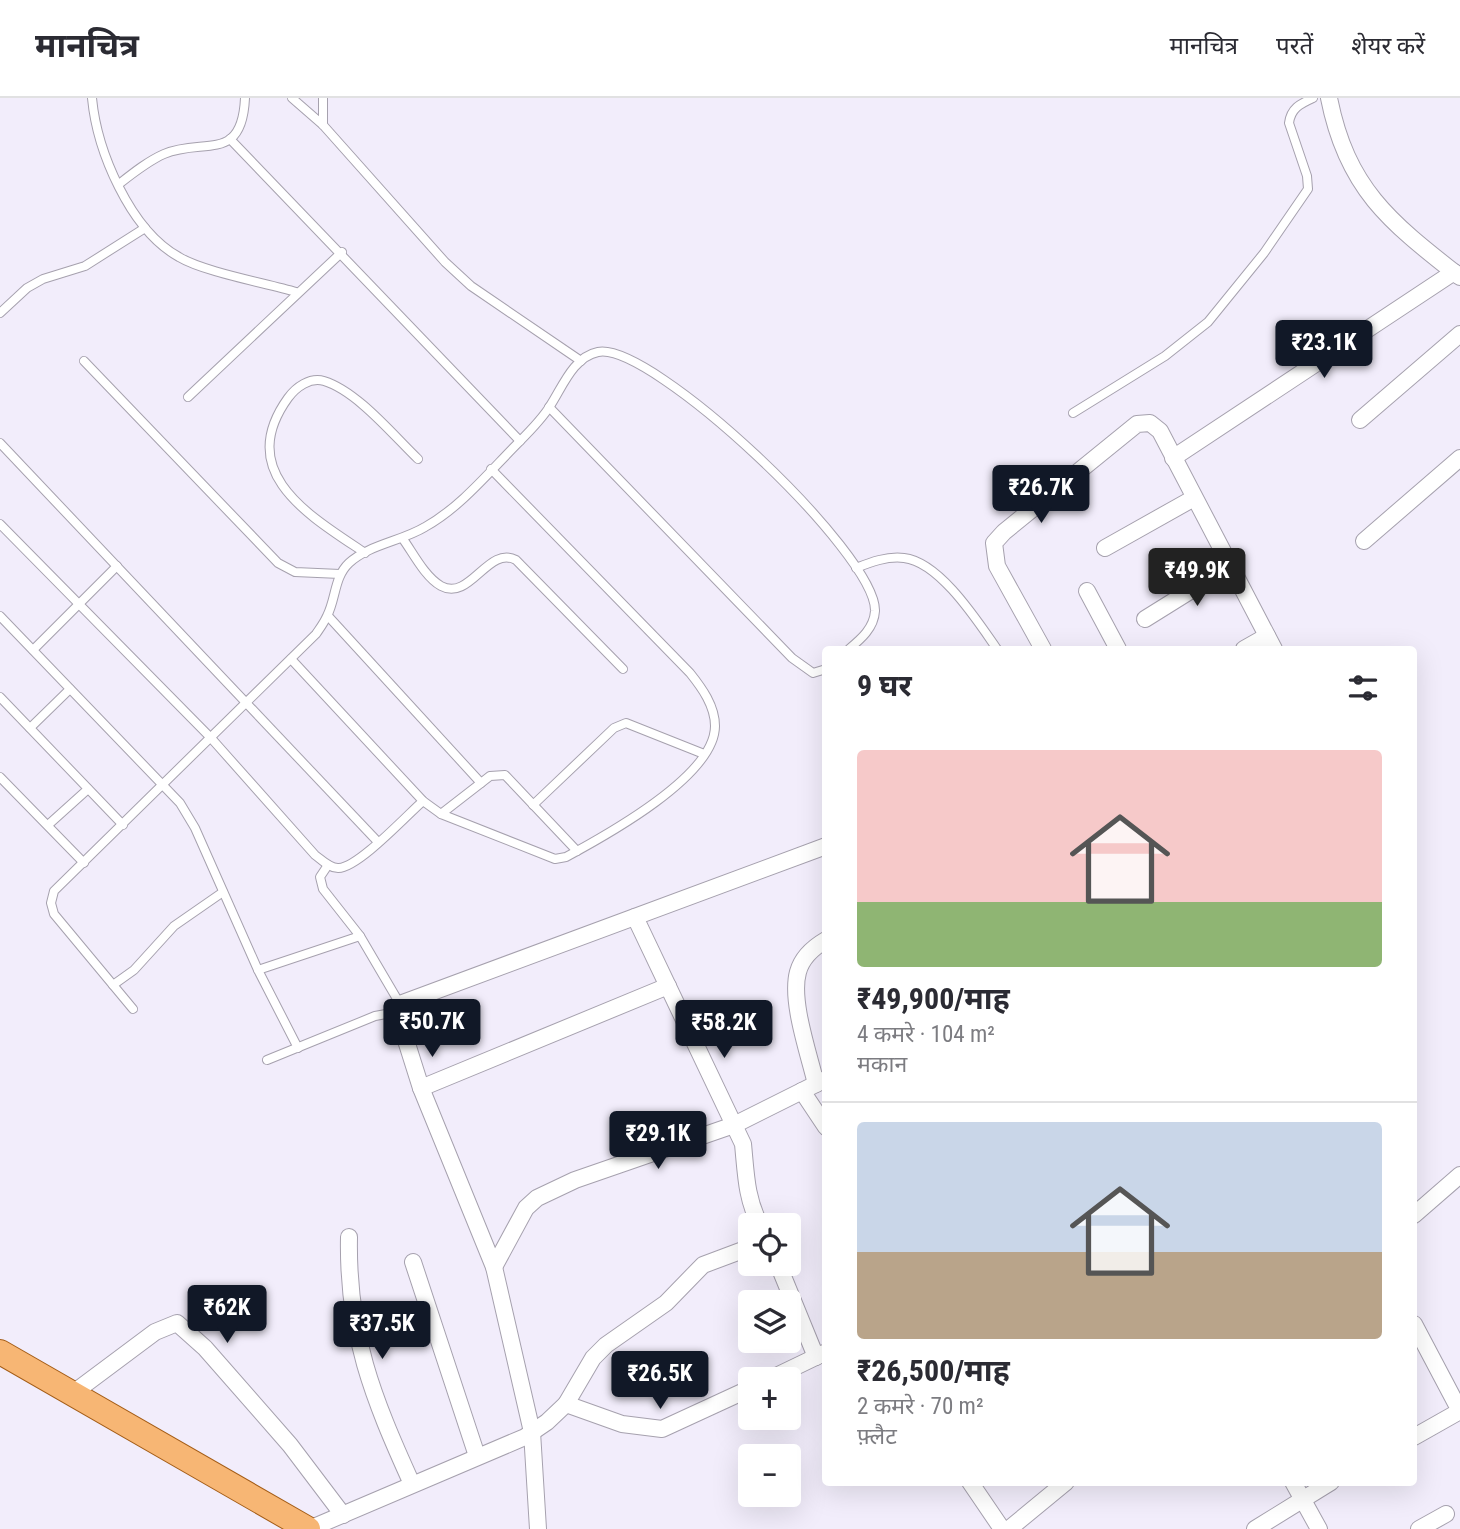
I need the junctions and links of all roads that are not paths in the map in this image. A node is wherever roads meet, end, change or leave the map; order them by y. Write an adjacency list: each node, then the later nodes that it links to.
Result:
1 (92, 98): 9 (lane)
2 (292, 98): 7 (lane)
3 (323, 98): 7 (lane)
4 (1313, 98): 20 (lane)
5 (1329, 98): 12 (street)
6 (247, 99): 8 (lane)
7 (323, 125): 17 (lane)
8 (230, 139): 9 (lane); 11 (lane)
9 (119, 184): 10 (lane)
10 (145, 228): 13 (lane); 14 (lane)
11 (342, 251): 13 (lane); 22 (lane)
12 (1457, 274): 24 (street)
13 (296, 292): 18 (lane)
14 (0, 313)
15 (1460, 334): 21 (street)
16 (84, 361): 37 (lane)
17 (581, 361): 19 (lane); 36 (lane)
18 (188, 397)
19 (550, 407): 22 (lane); 51 (lane)
20 (1073, 413)
21 (1360, 420)
22 (520, 441): 27 (lane)
23 (0, 443): 34 (lane)
24 (1173, 458): 28 (street); 46 (street)
25 (1460, 458): 31 (street)
26 (418, 459): 33 (lane)
27 (491, 469): 30 (lane); 57 (lane)
28 (1194, 498): 32 (street); 35 (street)
29 (0, 524): 39 (lane)
30 (403, 539): 33 (lane); 50 (lane)
31 (1364, 541)
32 (1105, 548)
33 (365, 553): 37 (lane)
34 (117, 566): 39 (lane); 54 (lane)
35 (1230, 566): 42 (street); 43 (street)
36 (856, 568): 44 (lane); 45 (lane)
37 (340, 574): 40 (lane)
38 (1087, 591): 47 (street)
39 (79, 604): 48 (lane); 56 (lane)
40 (328, 615): 49 (lane); 59 (lane)
41 (0, 616): 48 (lane)
42 (1145, 620)
43 (1270, 643)
44 (852, 646)
45 (996, 646)
46 (1041, 646)
47 (1116, 646)
48 (33, 650): 52 (lane)
49 (291, 659): 54 (lane); 62 (lane)
50 (623, 669)
51 (822, 670)
52 (70, 689): 55 (lane); 60 (lane)
53 (0, 697): 55 (lane)
54 (247, 702): 56 (lane); 67 (lane)
55 (30, 728): 61 (lane)
56 (211, 738): 60 (lane); 71 (lane)
57 (704, 754): 63 (lane); 69 (lane)
58 (0, 777): 65 (lane)
59 (481, 783): 63 (lane); 64 (lane)
60 (163, 785): 66 (lane); 72 (lane)
61 (88, 789): 65 (lane); 66 (lane)
62 (423, 801): 64 (lane); 67 (lane)
63 (533, 805): 69 (lane)
64 (441, 814): 69 (lane)
65 (48, 825): 70 (lane)
66 (123, 825): 70 (lane)
67 (378, 842): 71 (lane)
68 (822, 847): 73 (street)
69 (577, 852)
70 (84, 863): 77 (lane)
71 (328, 865): 74 (lane)
72 (223, 892): 76 (lane); 77 (lane)
73 (635, 917): 78 (street); 79 (street)
74 (360, 936): 76 (lane); 79 (lane)
75 (822, 948): 83 (street)
76 (258, 970): 81 (lane)
77 (113, 985): 80 (lane)
78 (668, 986): 84 (street); 86 (street)
79 (399, 1008): 81 (lane); 84 (street)
80 (133, 1009)
81 (298, 1048): 82 (lane)
82 (267, 1060)
83 (815, 1085): 85 (street); 86 (street)
84 (421, 1087): 93 (street)
85 (822, 1112)
86 (734, 1125): 89 (street); 93 (street)
87 (1460, 1175): 88 (street)
88 (1417, 1211)
89 (754, 1213)
90 (349, 1237): 105 (street)
91 (738, 1252): 101 (street)
92 (413, 1262): 104 (street)
93 (494, 1267): 102 (street)
94 (784, 1276): 97 (street)
95 (1417, 1330): 103 (street)
96 (0, 1352): 99 (main road)
97 (821, 1354): 98 (street)
98 (794, 1367)
99 (72, 1394): 112 (street); 113 (main road)
100 (738, 1394): 101 (street)
101 (566, 1404): 102 (street)
102 (533, 1432): 104 (street); 114 (street)
103 (1417, 1435)
104 (477, 1456): 105 (street)
105 (412, 1485): 112 (street)
106 (973, 1486): 115 (street)
107 (1061, 1486): 116 (street)
108 (1295, 1486): 110 (street)
109 (1324, 1486): 110 (street)
110 (1302, 1498): 117 (street); 118 (street)
111 (1446, 1514): 119 (street)
112 (343, 1515): 113 (street)
113 (308, 1529)
114 (538, 1529)
115 (1002, 1529)
116 (1009, 1529)
117 (1255, 1529)
118 (1319, 1529)
119 (1419, 1529)

